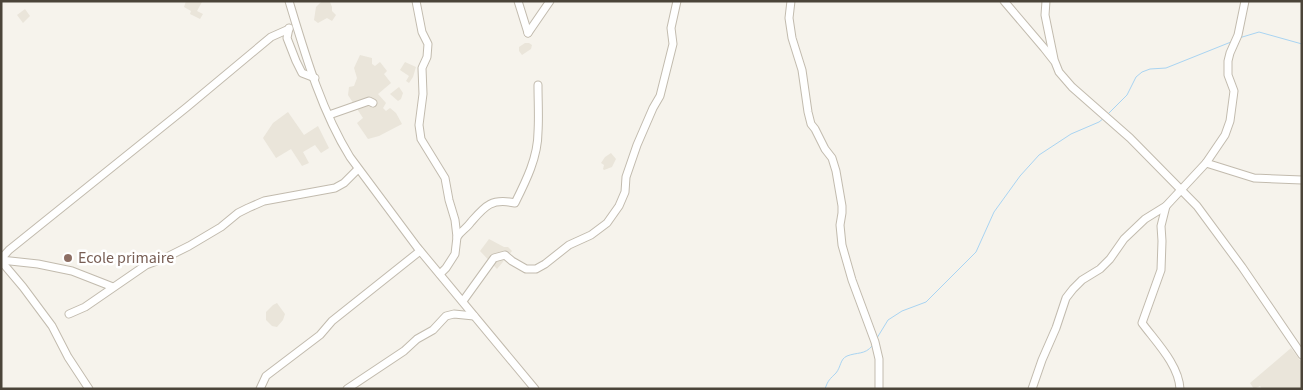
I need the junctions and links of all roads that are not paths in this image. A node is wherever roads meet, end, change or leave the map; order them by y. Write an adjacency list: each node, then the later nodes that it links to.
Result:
1 (289, 1): 10 (street)
2 (416, 1): 22 (street)
3 (518, 1): 4 (street)
4 (550, 1)
5 (676, 1): 27 (street)
6 (791, 1): 35 (street)
7 (1004, 1): 12 (street)
8 (1046, 1): 12 (street)
9 (1245, 1): 17 (street)
10 (292, 12): 11 (street); 13 (street)
11 (289, 29): 13 (street); 24 (street)
12 (1055, 62): 20 (street)
13 (314, 78): 16 (street)
14 (538, 85): 22 (street)
15 (373, 103): 16 (street)
16 (329, 116): 18 (street)
17 (1206, 163): 19 (street); 20 (street)
18 (358, 169): 23 (street); 26 (street)
19 (1302, 180)
20 (1181, 189): 21 (street); 30 (street)
21 (1166, 206): 36 (street); 37 (street)
22 (457, 237): 25 (street)
23 (420, 251): 25 (street); 32 (street)
24 (1, 260): 26 (street); 31 (street)
25 (440, 274): 27 (street)
26 (114, 287): 28 (street)
27 (463, 301): 29 (street)
28 (69, 314)
29 (474, 316): 33 (street); 34 (street)
30 (1302, 355)
31 (89, 389)
32 (260, 389)
33 (346, 389)
34 (534, 389)
35 (879, 389)
36 (1032, 389)
37 (1180, 389)

